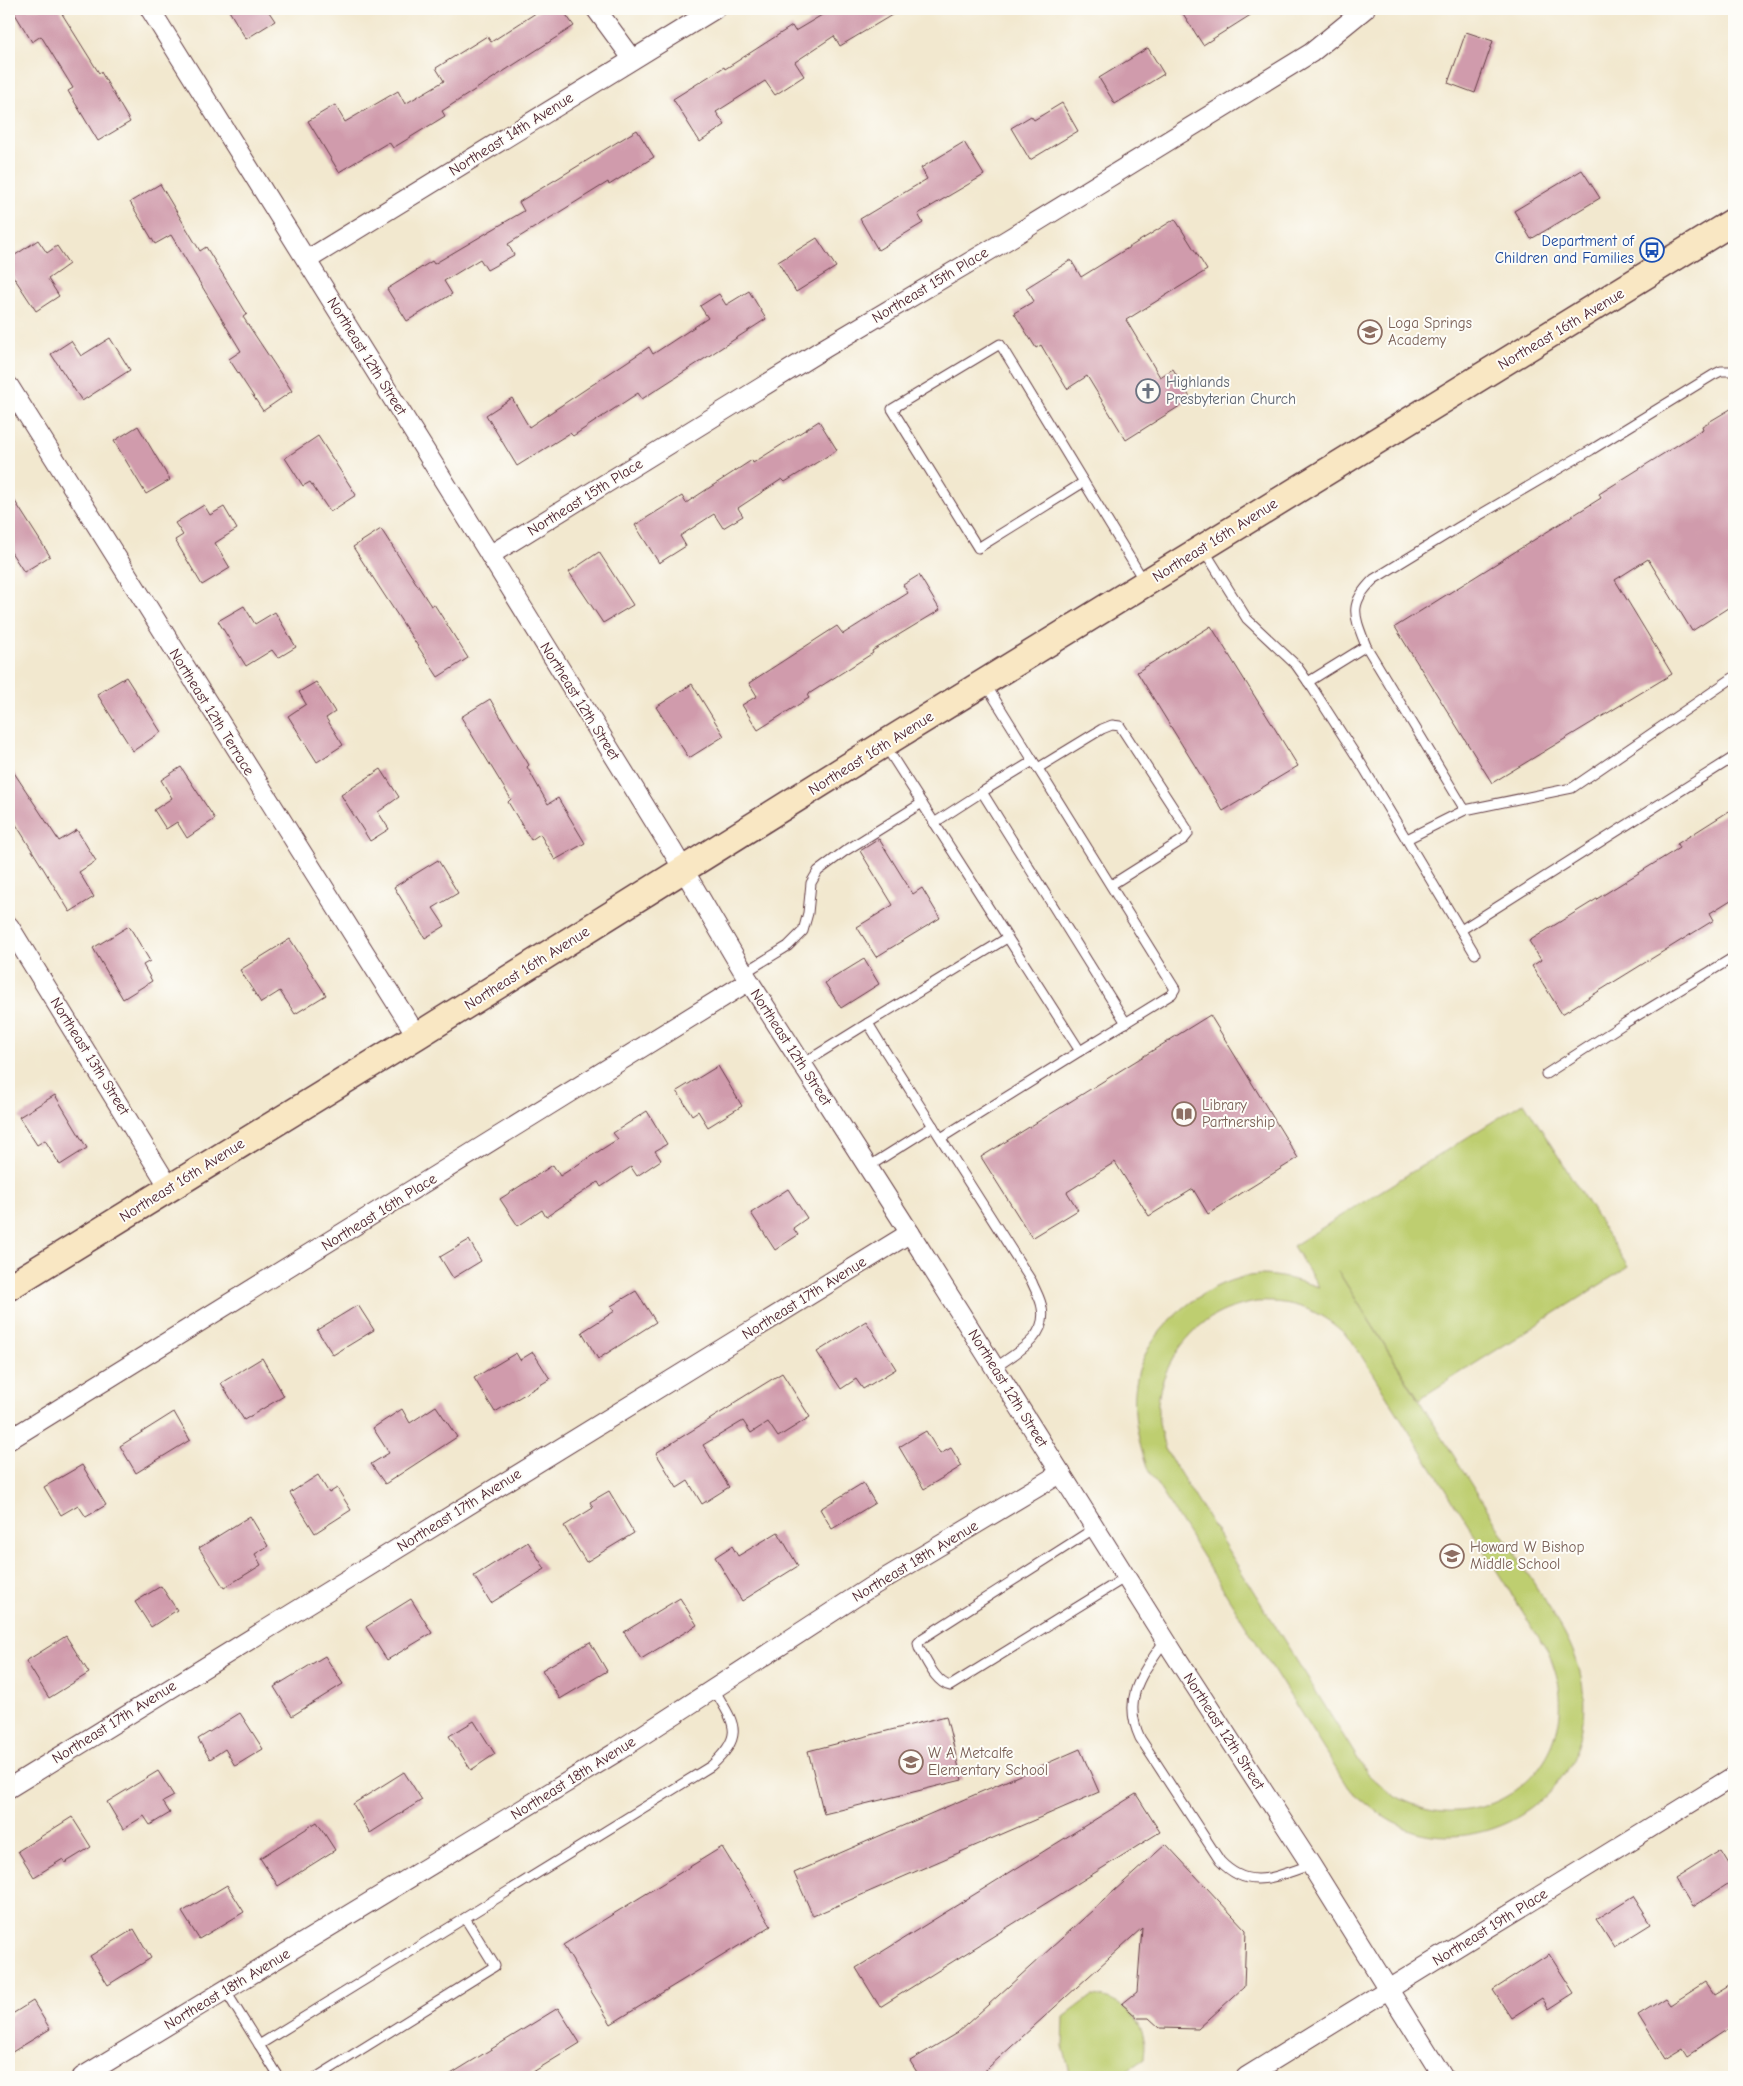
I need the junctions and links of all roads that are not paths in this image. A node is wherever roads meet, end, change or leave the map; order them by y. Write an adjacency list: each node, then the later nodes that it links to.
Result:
1 (150, 9): 7 (street, Northeast 12th Street)
2 (596, 9): 5 (street)
3 (715, 9): 5 (street, Northeast 14th Avenue)
4 (1365, 9): 12 (street, Northeast 15th Place)
5 (632, 58): 7 (street, Northeast 14th Avenue)
6 (1730, 227): 11 (street, Northeast 16th Avenue)
7 (307, 260): 12 (street, Northeast 12th Street)
8 (1734, 371): 14 (lane)
9 (9, 386): 36 (street, Northeast 12th Terrace)
10 (1084, 482): 10 (lane); 13 (lane)
11 (1202, 548): 13 (street, Northeast 16th Avenue); 16 (lane)
12 (490, 555): 26 (street, Northeast 12th Street)
13 (1146, 583): 17 (street, Northeast 16th Avenue)
14 (1366, 646): 16 (lane); 23 (lane)
15 (1734, 677): 23 (lane)
16 (1308, 682): 25 (lane)
17 (985, 683): 18 (street, Northeast 16th Avenue); 20 (lane)
18 (884, 744): 22 (lane); 26 (street, Northeast 16th Avenue)
19 (1734, 757): 29 (lane)
20 (1035, 764): 21 (lane); 27 (lane); 27 (lane)
21 (982, 792): 24 (lane); 35 (lane)
22 (922, 803): 24 (lane); 33 (lane)
23 (1465, 810): 25 (lane)
24 (934, 823): 30 (lane)
25 (1407, 839): 29 (lane)
26 (684, 870): 33 (street, Northeast 12th Street); 36 (street, Northeast 16th Avenue)
27 (1111, 885): 35 (lane)
28 (9, 926): 43 (street, Northeast 13th Street)
29 (1461, 930): 31 (lane)
30 (1008, 938): 34 (lane); 37 (lane)
31 (1476, 954)
32 (1734, 957): 39 (lane)
33 (747, 977): 38 (street, Northeast 12th Street); 47 (street, Northeast 16th Place)
34 (868, 1023): 38 (lane); 40 (lane)
35 (1126, 1023): 37 (lane)
36 (417, 1036): 43 (street, Northeast 16th Avenue)
37 (1080, 1051): 41 (lane)
38 (802, 1064): 42 (street, Northeast 12th Street)
39 (1546, 1074)
40 (933, 1126): 41 (lane); 42 (lane)
41 (941, 1138): 46 (lane)
42 (868, 1167): 44 (street, Northeast 12th Street)
43 (169, 1188): 45 (street, Northeast 16th Avenue)
44 (910, 1232): 46 (street, Northeast 12th Street); 54 (street, Northeast 17th Avenue)
45 (9, 1287)
46 (995, 1368): 48 (street, Northeast 12th Street)
47 (9, 1440)
48 (1061, 1473): 49 (street, Northeast 12th Street); 52 (street, Northeast 18th Avenue)
49 (1095, 1528): 50 (street, Northeast 12th Street); 50 (lane)
50 (1126, 1577): 51 (street, Northeast 12th Street)
51 (1165, 1639): 55 (street, Northeast 12th Street); 55 (lane)
52 (714, 1689): 56 (lane); 57 (street, Northeast 18th Avenue)
53 (1734, 1776): 58 (street, Northeast 19th Place)
54 (9, 1788)
55 (1310, 1865): 58 (street, Northeast 12th Street)
56 (465, 1918): 59 (lane); 62 (lane)
57 (225, 1990): 59 (lane); 60 (street, Northeast 18th Avenue)
58 (1389, 1990): 63 (street, Northeast 19th Place); 64 (street, Northeast 12th Street)
59 (259, 2045): 61 (lane)
60 (82, 2077)
61 (279, 2077)
62 (317, 2077)
63 (1246, 2077)
64 (1443, 2077)

